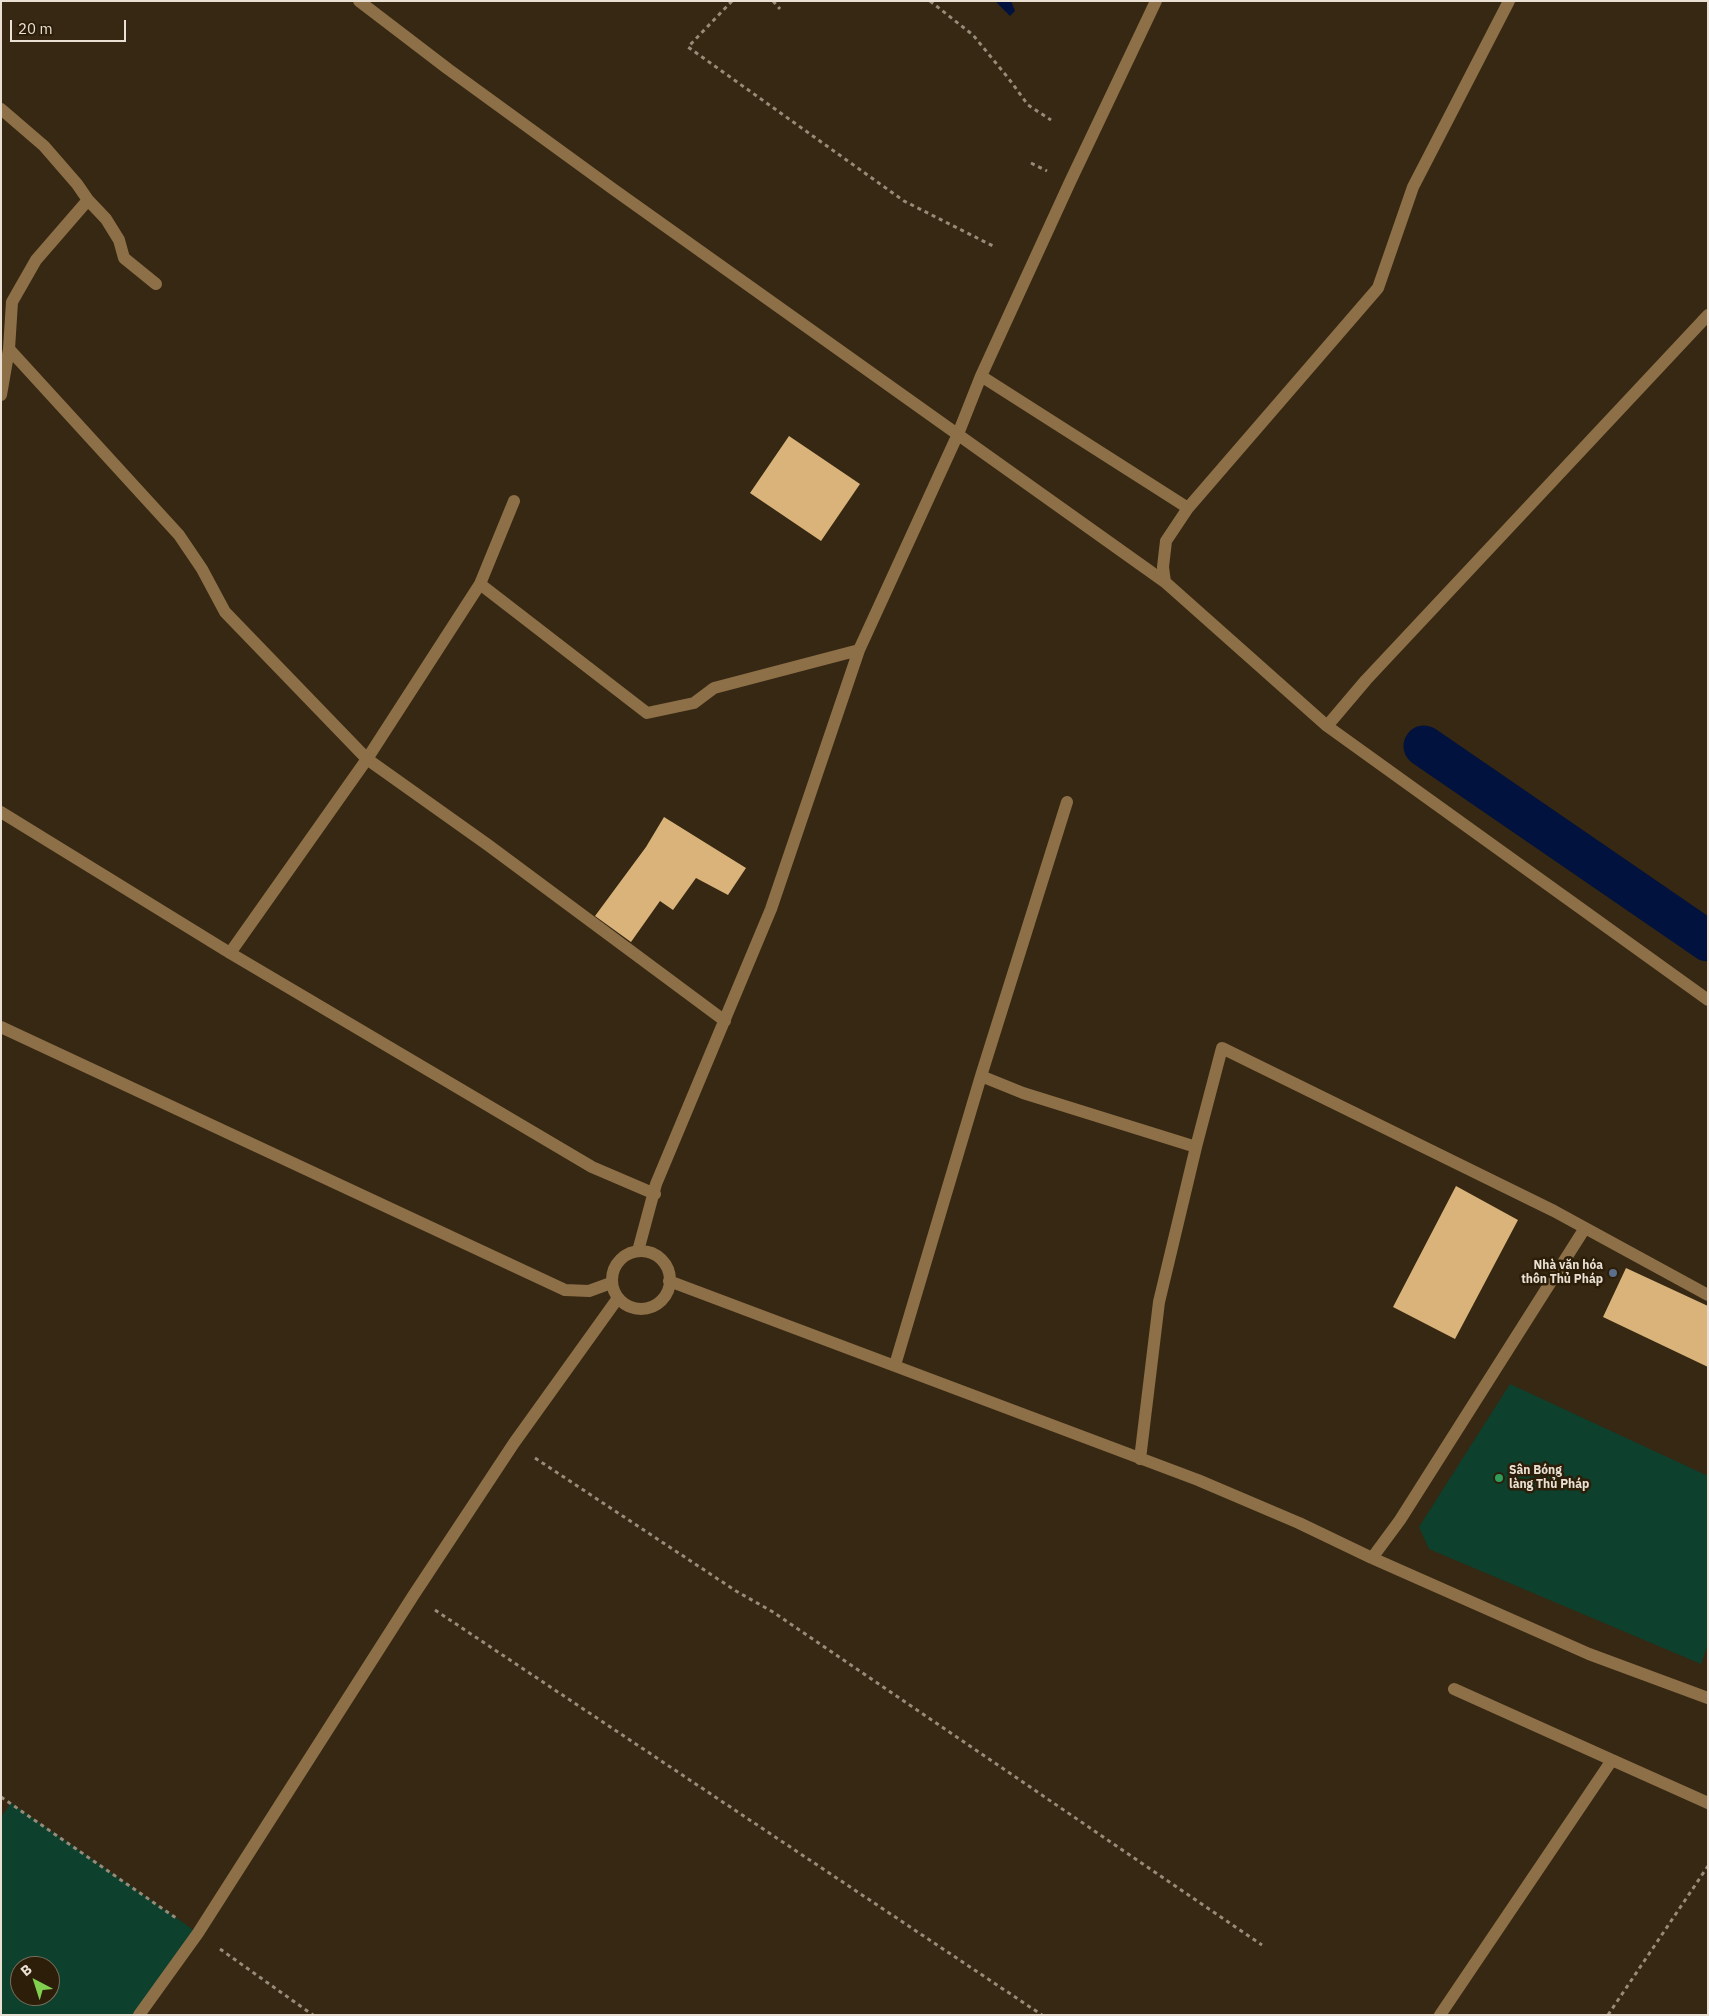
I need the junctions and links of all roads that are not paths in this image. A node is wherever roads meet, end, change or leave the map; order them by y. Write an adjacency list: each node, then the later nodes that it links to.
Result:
1 (358, 1): 11 (street)
2 (1156, 1): 9 (street)
3 (1509, 1): 13 (street)
4 (1, 109): 5 (street)
5 (88, 200): 6 (street); 8 (street)
6 (156, 284)
7 (1708, 315): 17 (street)
8 (9, 349): 10 (street); 18 (street)
9 (981, 376): 11 (street); 13 (street)
10 (1, 395)
11 (958, 434): 14 (street); 16 (street)
12 (514, 501): 15 (street)
13 (1188, 508): 14 (street)
14 (1164, 582): 17 (street)
15 (480, 584): 16 (street); 18 (street)
16 (860, 650): 23 (street)
17 (1327, 726): 22 (street)
18 (367, 759): 21 (street); 23 (street)
19 (1066, 802): 25 (street)
20 (1, 812): 21 (street)
21 (230, 953): 27 (street)
22 (1708, 1000)
23 (725, 1021): 27 (street)
24 (1, 1027): 31 (street)
25 (981, 1076): 26 (street); 34 (street)
26 (1196, 1147): 28 (street); 35 (street)
27 (655, 1194): 29 (street)
28 (1585, 1228): 32 (street); 36 (street)
29 (638, 1251): 30 (street); 31 (street)
30 (670, 1281): 33 (street); 34 (street)
31 (612, 1284): 33 (street)
32 (1708, 1295)
33 (618, 1298): 41 (street)
34 (895, 1365): 35 (street)
35 (1140, 1459): 36 (street)
36 (1372, 1558): 38 (street)
37 (1454, 1689): 39 (street)
38 (1708, 1698)
39 (1612, 1760): 40 (street); 42 (street)
40 (1708, 1803)
41 (139, 2015)
42 (1440, 2015)

